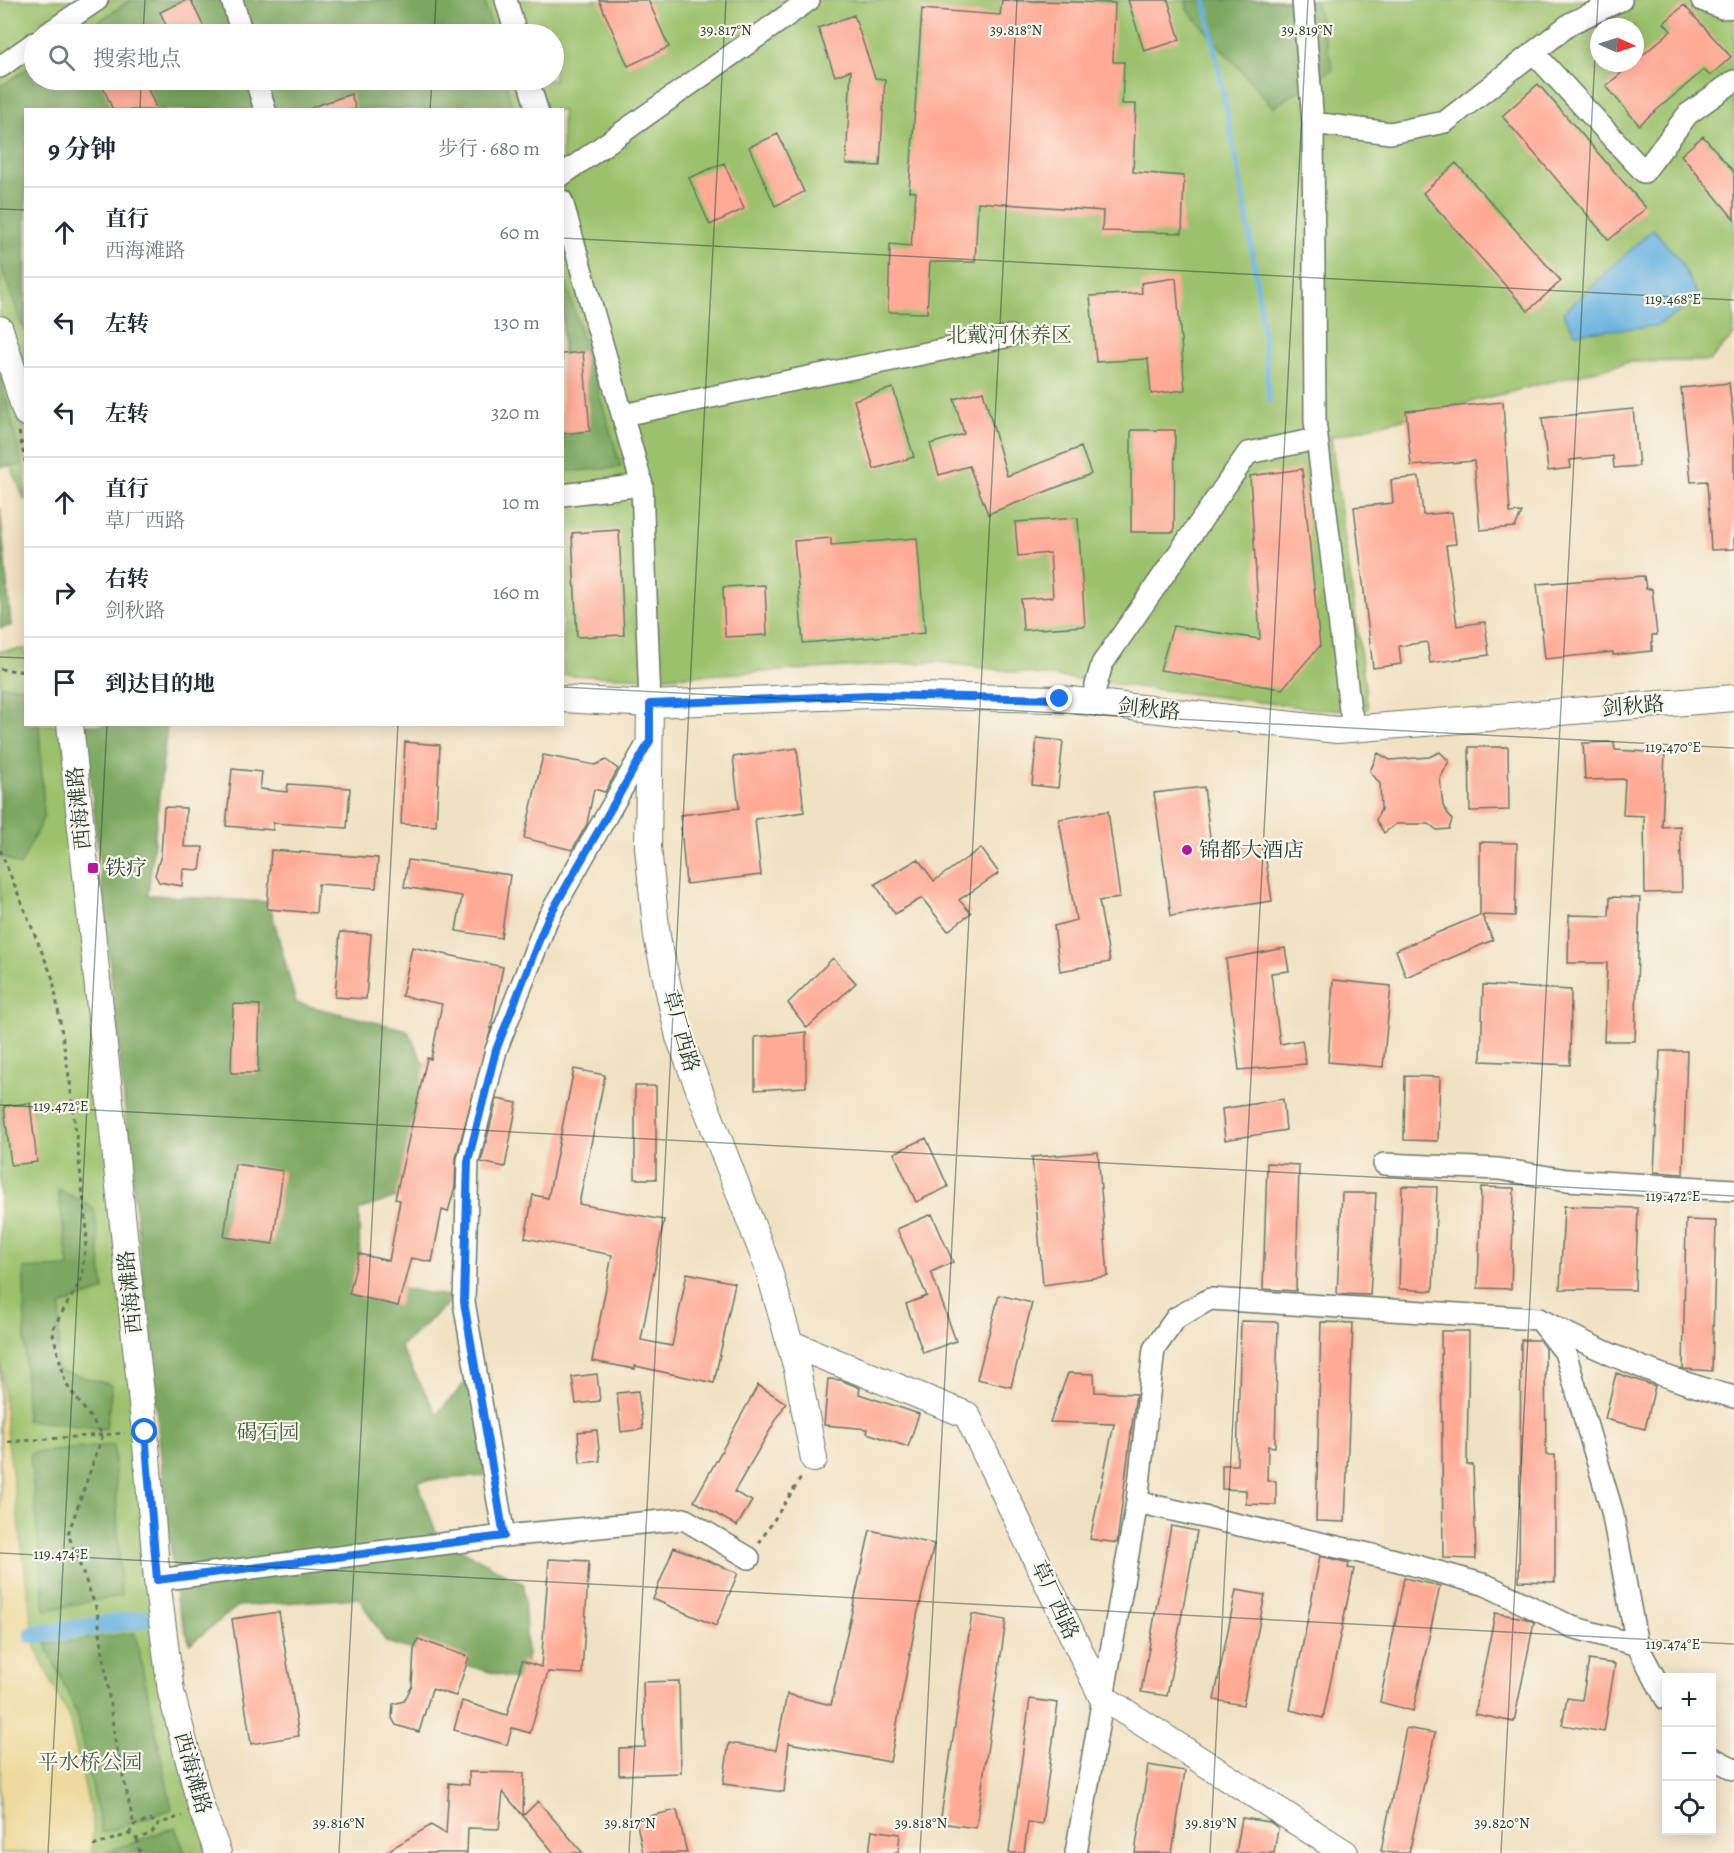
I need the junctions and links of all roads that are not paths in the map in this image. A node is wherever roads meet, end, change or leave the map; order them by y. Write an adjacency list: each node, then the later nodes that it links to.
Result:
1 (97, 0): 11 (street)
2 (232, 0): 12 (street)
3 (506, 0): 13 (street)
4 (809, 0): 23 (street)
5 (1303, 0): 22 (street)
6 (1587, 0): 10 (street)
7 (1621, 0): 10 (street)
8 (1702, 0): 9 (street)
9 (1734, 7)
10 (1571, 23): 15 (street)
11 (62, 24)
12 (239, 24)
13 (513, 24)
14 (24, 50): 16 (street)
15 (1534, 53): 17 (street); 22 (street)
16 (0, 67)
17 (1734, 81)
18 (259, 90): 20 (street)
19 (531, 90): 21 (street)
20 (264, 108)
21 (536, 108)
22 (1313, 123): 29 (street)
23 (564, 174)
24 (564, 208): 28 (street)
25 (0, 328): 27 (main road)
26 (1010, 336): 28 (street)
27 (24, 406)
28 (623, 415): 30 (street)
29 (1317, 440): 34 (street); 37 (street)
30 (642, 485): 31 (street); 35 (street)
31 (564, 495)
32 (1734, 698): 37 (main road, 剑秋路)
33 (564, 699): 35 (main road, 剑秋路)
34 (1091, 703): 35 (main road, 剑秋路); 37 (main road, 剑秋路)
35 (650, 704): 38 (main road, 草厂西路)
36 (70, 726): 48 (main road, 西海滩路)
37 (1356, 729)
38 (650, 741): 42 (main road, 草厂西路); 46 (street)
39 (1384, 1164): 40 (street)
40 (1734, 1190)
41 (1539, 1318): 43 (street); 45 (street); 49 (street)
42 (789, 1343): 44 (main road, 草厂西路); 51 (main road, 草厂西路)
43 (1734, 1397)
44 (814, 1459)
45 (1137, 1502): 49 (street); 51 (street)
46 (504, 1536): 47 (street); 48 (street)
47 (749, 1558)
48 (157, 1580): 54 (main road, 西海滩路)
49 (1637, 1645): 50 (street)
50 (1662, 1692)
51 (1101, 1697): 55 (street); 56 (main road)
52 (1716, 1760): 53 (street)
53 (1734, 1770)
54 (218, 1853)
55 (1076, 1853)
56 (1345, 1853)

